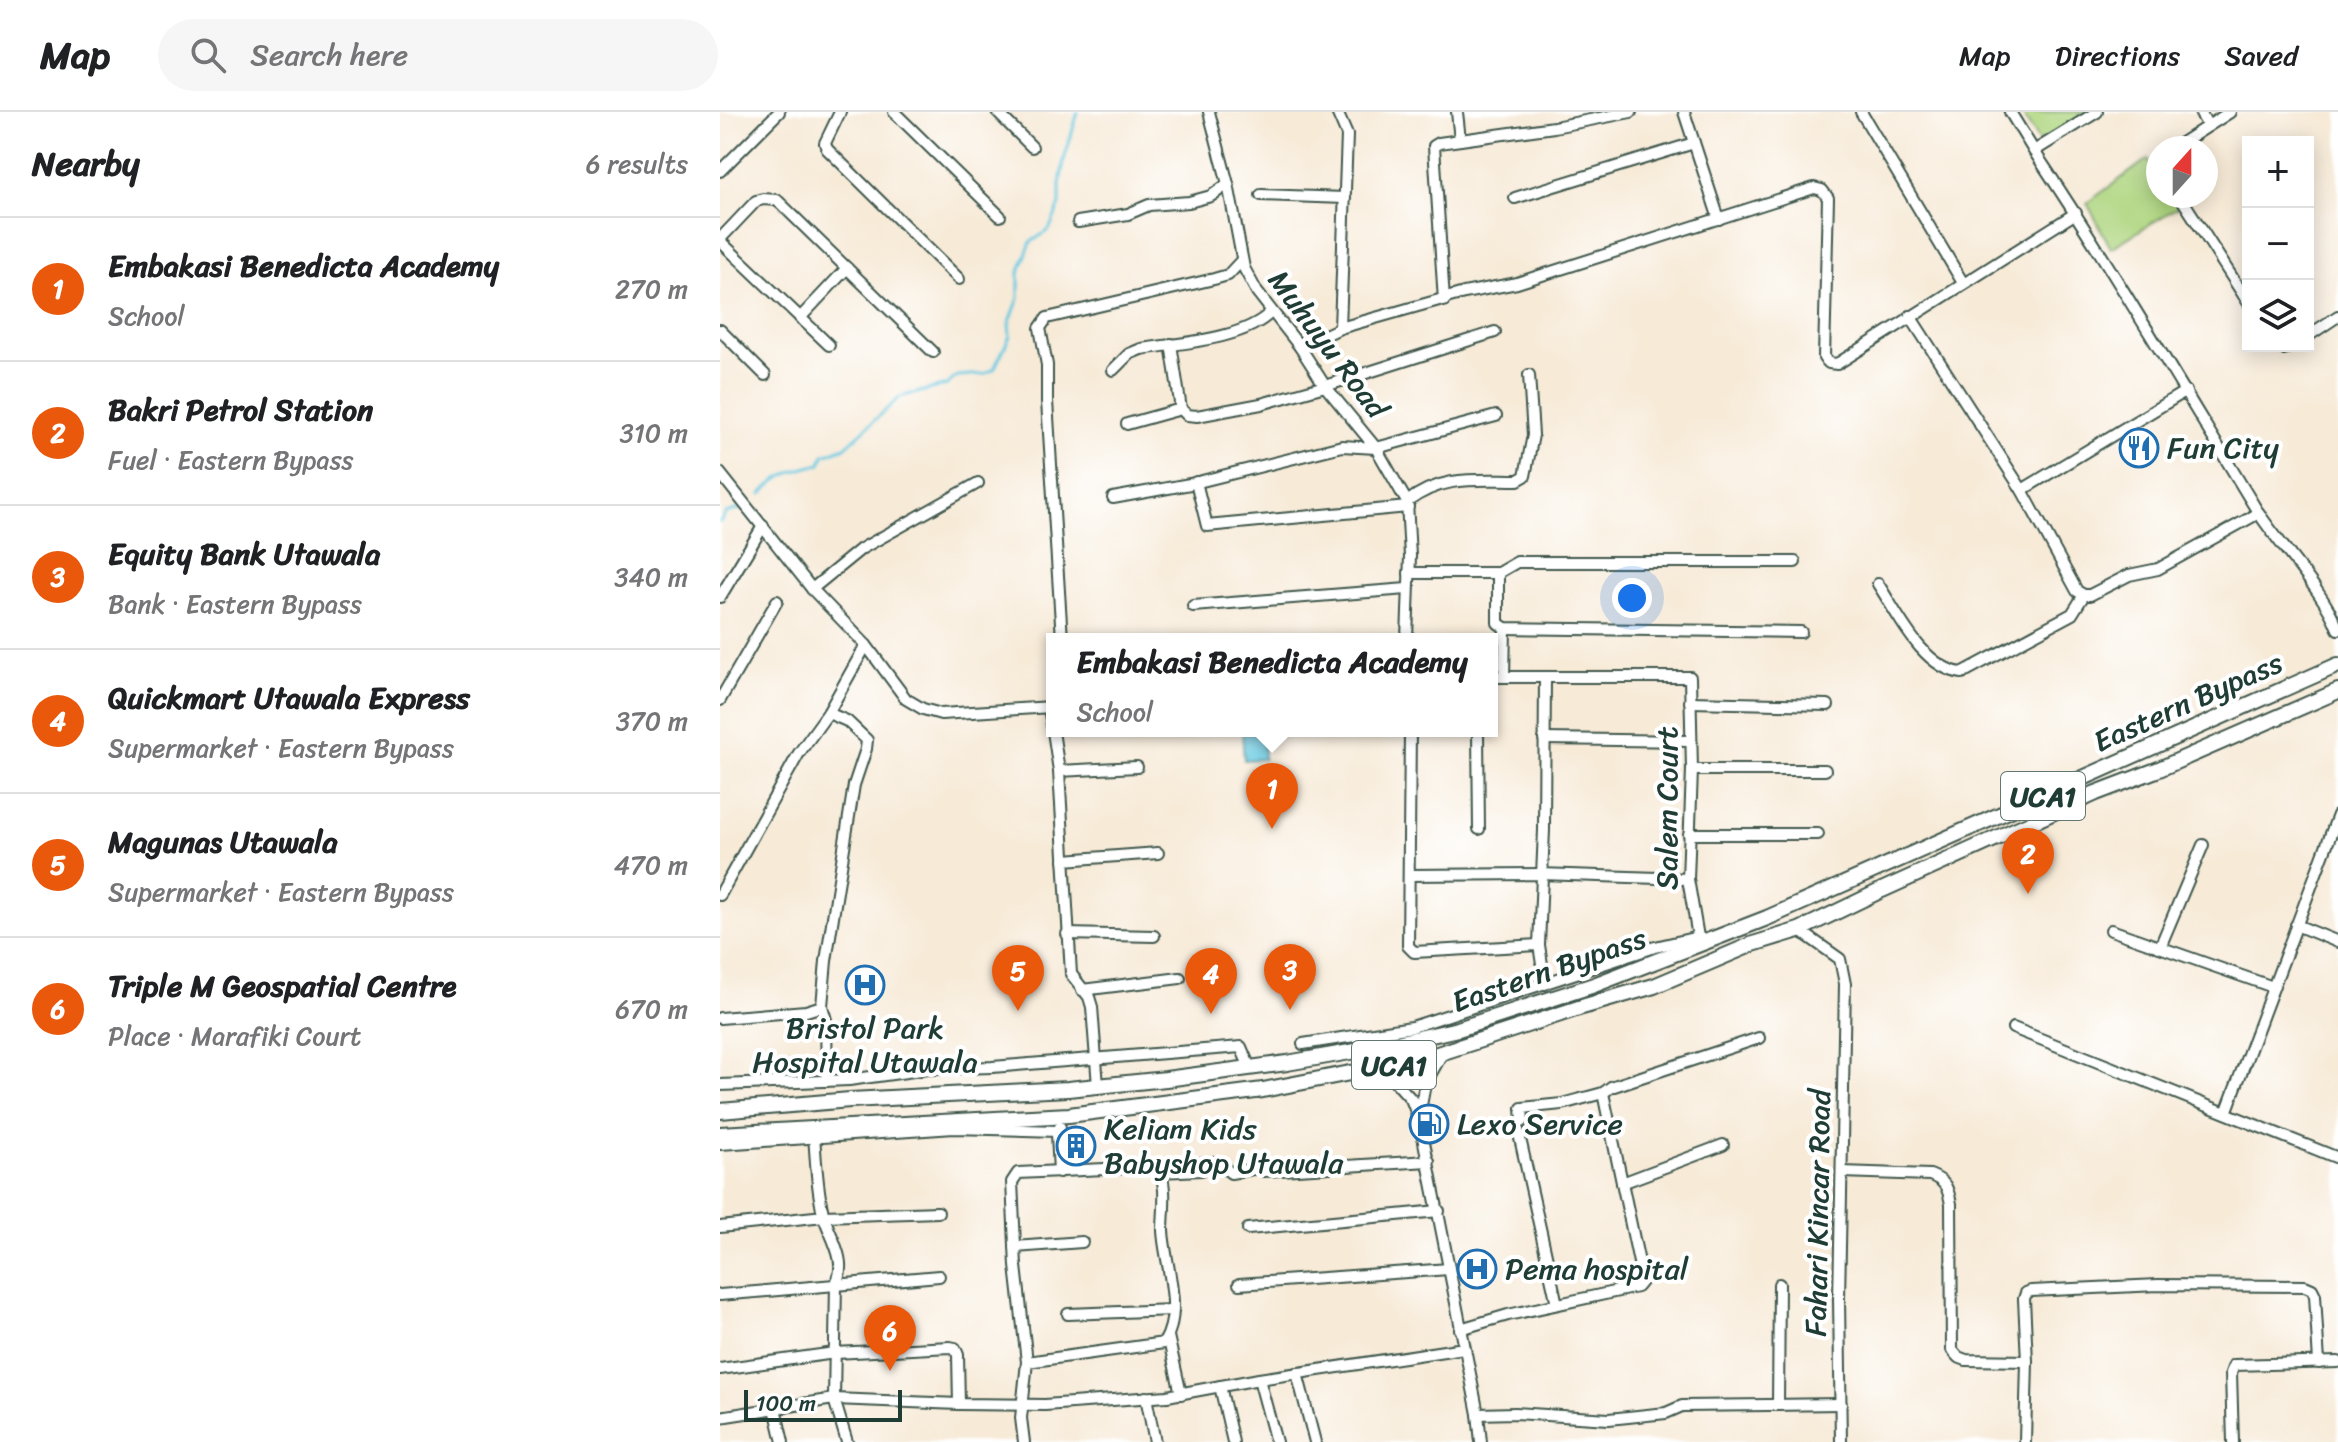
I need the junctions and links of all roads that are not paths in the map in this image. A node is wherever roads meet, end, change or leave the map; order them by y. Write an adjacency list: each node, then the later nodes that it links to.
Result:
1 (779, 112): 21 (street)
2 (894, 112): 28 (street)
3 (997, 112): 19 (street)
4 (1209, 112): 22 (street, Muhuyu Road)
5 (1337, 112): 24 (street)
6 (1457, 112): 17 (street)
7 (1631, 112): 17 (street)
8 (1684, 112): 18 (street)
9 (1861, 112): 35 (street)
10 (2010, 112): 20 (street)
11 (2097, 112): 20 (street)
12 (2200, 112): 15 (street)
13 (2230, 112): 15 (street)
14 (842, 113): 34 (street)
15 (2208, 126): 16 (street)
16 (2193, 136)
17 (1460, 140): 37 (street)
18 (1694, 143): 25 (street); 29 (street)
19 (1032, 147)
20 (2034, 151): 27 (street)
21 (720, 171)
22 (1228, 184): 30 (street); 32 (street, Muhuyu Road)
23 (1261, 195): 24 (street)
24 (1345, 198): 42 (street)
25 (1515, 198)
26 (2188, 208): 36 (street)
27 (2076, 213): 35 (street); 54 (street)
28 (1000, 216)
29 (1719, 219): 37 (street); 39 (street)
30 (1078, 222)
31 (720, 240): 33 (street); 41 (street)
32 (1241, 261): 38 (street, Muhuyu Road); 80 (street)
33 (847, 268): 41 (street); 49 (street)
34 (959, 279)
35 (1963, 283): 39 (street)
36 (2242, 293)
37 (1444, 301): 42 (street)
38 (1271, 312): 46 (street); 48 (street, Muhuyu Road)
39 (1910, 316): 62 (street)
40 (2338, 316): 45 (street)
41 (800, 318): 47 (street)
42 (1340, 328): 48 (street)
43 (720, 330): 51 (street)
44 (1495, 332): 53 (street)
45 (2314, 332)
46 (1171, 344): 50 (street); 55 (street)
47 (829, 345)
48 (1300, 347): 53 (street, Muhuyu Road)
49 (933, 352)
50 (1113, 370)
51 (765, 375)
52 (1529, 375): 64 (street)
53 (1325, 386): 55 (street); 58 (street, Muhuyu Road)
54 (2186, 391): 62 (street); 65 (street)
55 (1181, 409): 57 (street)
56 (1496, 416): 58 (street)
57 (1127, 424)
58 (1376, 448): 60 (street); 64 (street, Muhuyu Road)
59 (720, 473): 66 (street)
60 (1196, 482): 63 (street); 64 (street)
61 (978, 483): 71 (street)
62 (2022, 490): 73 (street)
63 (1113, 498)
64 (1408, 505): 68 (street, Muhuyu Road)
65 (2259, 513): 73 (street); 78 (street)
66 (763, 526): 71 (street); 74 (street)
67 (1795, 562): 69 (street)
68 (1409, 573): 69 (street); 72 (street, Muhuyu Road)
69 (1498, 573): 77 (street)
70 (1878, 584): 73 (street)
71 (812, 589): 82 (street)
72 (1407, 594): 76 (street); 81 (street, Muhuyu Road)
73 (2084, 595)
74 (720, 597)
75 (777, 601): 88 (street)
76 (1193, 606)
77 (1505, 628): 79 (street); 85 (street)
78 (2338, 629)
79 (1801, 632)
80 (1062, 633)
81 (1407, 633)
82 (866, 645): 91 (street); 92 (street)
83 (2338, 665): 112 (main road, Eastern Bypass / UCA1)
84 (1498, 677): 85 (street)
85 (1504, 677): 86 (street)
86 (1545, 677): 89 (street, Salem Court); 96 (street)
87 (2338, 691): 114 (main road, Eastern Bypass / UCA1)
88 (720, 700)
89 (1690, 702): 90 (street); 97 (street, Salem Court)
90 (1828, 705)
91 (1046, 707)
92 (828, 713): 113 (street); 130 (street)
93 (1053, 737): 101 (street)
94 (1410, 737): 110 (street)
95 (1478, 737): 103 (street)
96 (1544, 739): 97 (street); 109 (street)
97 (1690, 741): 99 (street, Salem Court)
98 (1137, 767): 101 (street)
99 (1692, 770): 100 (street); 104 (street, Salem Court)
100 (1825, 770)
101 (1059, 771): 108 (street)
102 (2338, 815): 115 (street)
103 (1479, 829)
104 (1689, 834): 105 (street); 111 (street, Salem Court)
105 (1818, 834)
106 (2203, 845): 123 (street)
107 (1158, 853): 108 (street)
108 (1064, 860): 118 (street)
109 (1540, 874): 110 (street); 111 (street); 122 (street)
110 (1409, 875): 122 (street)
111 (1688, 879): 120 (street, Salem Court)
112 (1824, 893): 114 (main road); 120 (main road, Eastern Bypass / UCA1)
113 (720, 895)
114 (1834, 913): 116 (main road, Eastern Bypass / UCA1)
115 (2296, 925): 121 (street); 128 (street)
116 (1799, 930): 136 (main road, Eastern Bypass / UCA1); 160 (street, Fahari Kincar Road)
117 (2111, 930): 123 (street)
118 (1067, 934): 119 (street); 129 (street)
119 (1154, 936)
120 (1703, 940): 124 (street); 127 (main road, Eastern Bypass / UCA1)
121 (2338, 942)
122 (1539, 945): 126 (street)
123 (2160, 947): 128 (street)
124 (1586, 970): 126 (street); 127 (street)
125 (1180, 978): 129 (street)
126 (1545, 984): 134 (street)
127 (1594, 985): 135 (main road, Eastern Bypass / UCA1)
128 (2273, 987): 148 (street)
129 (1082, 990): 137 (street)
130 (822, 1006): 131 (street); 141 (street)
131 (720, 1018)
132 (2013, 1028): 148 (street)
133 (1759, 1038): 145 (street)
134 (1303, 1044)
135 (1379, 1047): 138 (main road, Eastern Bypass / UCA1); 139 (street)
136 (1443, 1052): 139 (main road, Eastern Bypass / UCA1); 150 (street)
137 (1096, 1060): 138 (street); 140 (street); 143 (street)
138 (1250, 1068): 143 (main road, Eastern Bypass / UCA1)
139 (1383, 1068): 150 (street); 151 (main road, Eastern Bypass / UCA1)
140 (849, 1080): 141 (street); 146 (street)
141 (827, 1081): 142 (street)
142 (720, 1085)
143 (1098, 1086): 144 (main road, Eastern Bypass / UCA1)
144 (1019, 1092): 146 (main road, Eastern Bypass / UCA1); 149 (main road)
145 (1603, 1093): 161 (street); 175 (street)
146 (850, 1100): 147 (main road, Eastern Bypass / UCA1)
147 (720, 1111)
148 (2226, 1113): 156 (street)
149 (1018, 1117): 151 (main road, Eastern Bypass / UCA1); 152 (main road, Eastern Bypass / UCA1)
150 (1419, 1118): 157 (street)
151 (1059, 1123): 152 (street); 158 (street)
152 (814, 1133): 153 (main road, Eastern Bypass / UCA1); 154 (street); 164 (street)
153 (720, 1134)
154 (720, 1144)
155 (1723, 1145): 161 (street)
156 (2338, 1158)
157 (1429, 1161): 159 (street); 162 (street)
158 (1059, 1172): 159 (street); 168 (street)
159 (1161, 1172): 176 (street)
160 (1842, 1172): 182 (street); 194 (street, Fahari Kincar Road)
161 (1622, 1183): 175 (street)
162 (1439, 1211): 166 (street); 169 (street)
163 (938, 1212): 164 (street)
164 (824, 1216): 165 (street); 171 (street)
165 (720, 1227)
166 (1248, 1229)
167 (1082, 1242): 168 (street)
168 (1015, 1247): 183 (street)
169 (1449, 1269): 172 (street); 178 (street)
170 (939, 1276): 171 (street)
171 (836, 1283): 174 (street); 181 (street)
172 (1239, 1284)
173 (1779, 1284): 196 (street)
174 (720, 1295)
175 (1557, 1304): 178 (street)
176 (1173, 1310): 177 (street); 179 (street)
177 (1068, 1314)
178 (1460, 1329): 180 (street)
179 (1168, 1336): 183 (street); 190 (street)
180 (1464, 1348): 187 (street); 198 (street)
181 (835, 1353): 186 (street); 192 (street); 193 (street)
182 (2027, 1361): 185 (street); 209 (street)
183 (1027, 1362): 195 (street)
184 (2338, 1362): 185 (street)
185 (2319, 1363): 210 (street)
186 (720, 1369)
187 (1297, 1373): 188 (street); 207 (street)
188 (1259, 1379): 189 (street); 206 (street)
189 (1220, 1386): 190 (street); 205 (street)
190 (1181, 1394): 191 (street)
191 (1146, 1397): 195 (street); 204 (street)
192 (834, 1399): 193 (street); 197 (street); 202 (street)
193 (959, 1404): 195 (street)
194 (1841, 1404): 196 (street); 208 (street, Fahari Kincar Road)
195 (1023, 1405): 203 (street)
196 (1778, 1405): 198 (street)
197 (775, 1408): 199 (street); 201 (street)
198 (1478, 1414): 200 (street)
199 (720, 1417)
200 (1478, 1441)
201 (783, 1442)
202 (847, 1442)
203 (1024, 1442)
204 (1155, 1442)
205 (1233, 1442)
206 (1276, 1442)
207 (1315, 1442)
208 (1841, 1442)
209 (2025, 1442)
210 (2233, 1442)

